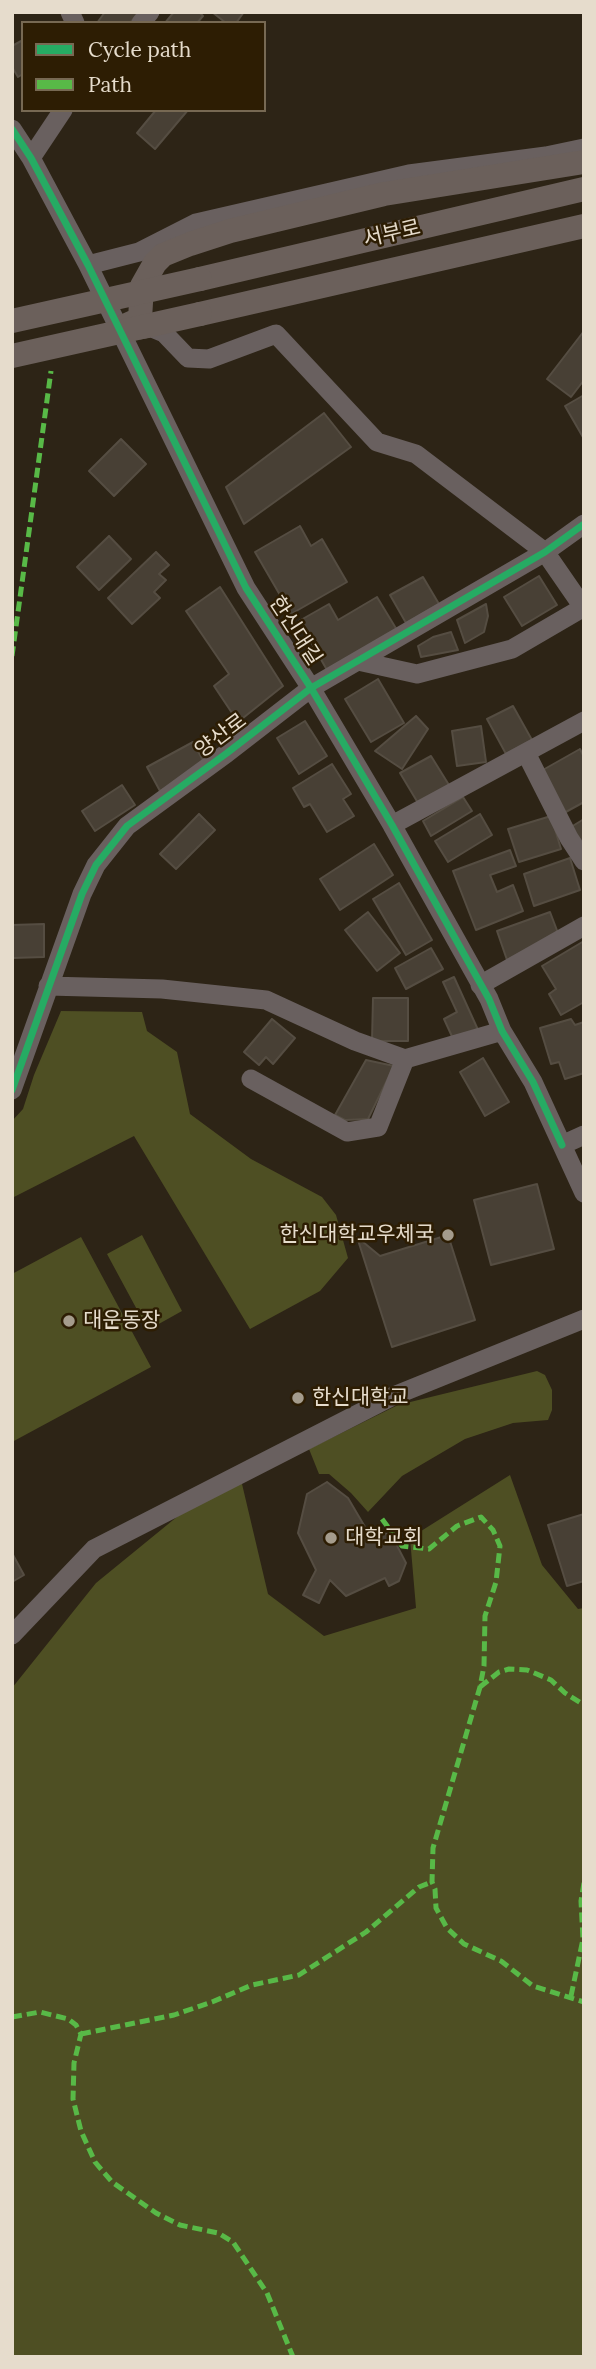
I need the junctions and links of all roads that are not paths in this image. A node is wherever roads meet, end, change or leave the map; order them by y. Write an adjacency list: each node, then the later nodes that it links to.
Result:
1 (62, 112): 4 (street)
2 (12, 129): 4 (street, 한신대길)
3 (584, 148): 10 (street)
4 (31, 158): 10 (street, 한신대길)
5 (584, 162): 12 (main road)
6 (584, 189): 11 (main road, 서부로, bridge)
7 (584, 226): 9 (main road, 서부로)
8 (584, 235): 9 (main road)
9 (478, 250): 13 (main road, 서부로, bridge)
10 (88, 265): 12 (street, 한신대길)
11 (12, 321)
12 (120, 331): 15 (street); 18 (street, 한신대길)
13 (12, 356)
14 (584, 524): 15 (street, 양산로)
15 (545, 552): 16 (street); 17 (street, 양산로)
16 (583, 607): 17 (street)
17 (358, 660): 18 (street, 양산로)
18 (311, 688): 21 (street, 한신대길); 25 (street, 양산로)
19 (584, 721): 20 (street)
20 (526, 753): 21 (street); 22 (street)
21 (392, 825): 24 (street, 한신대길)
22 (584, 861)
23 (584, 926): 24 (street)
24 (480, 985): 26 (street, 한신대길)
25 (48, 986): 27 (street); 29 (street, 양산로)
26 (502, 1031): 27 (street); 31 (street, 한신대길)
27 (405, 1059): 28 (street)
28 (251, 1079)
29 (12, 1090)
30 (584, 1135): 31 (street)
31 (562, 1145): 32 (street, 한신대길)
32 (584, 1193)
33 (584, 1319): 34 (street)
34 (12, 1635)

